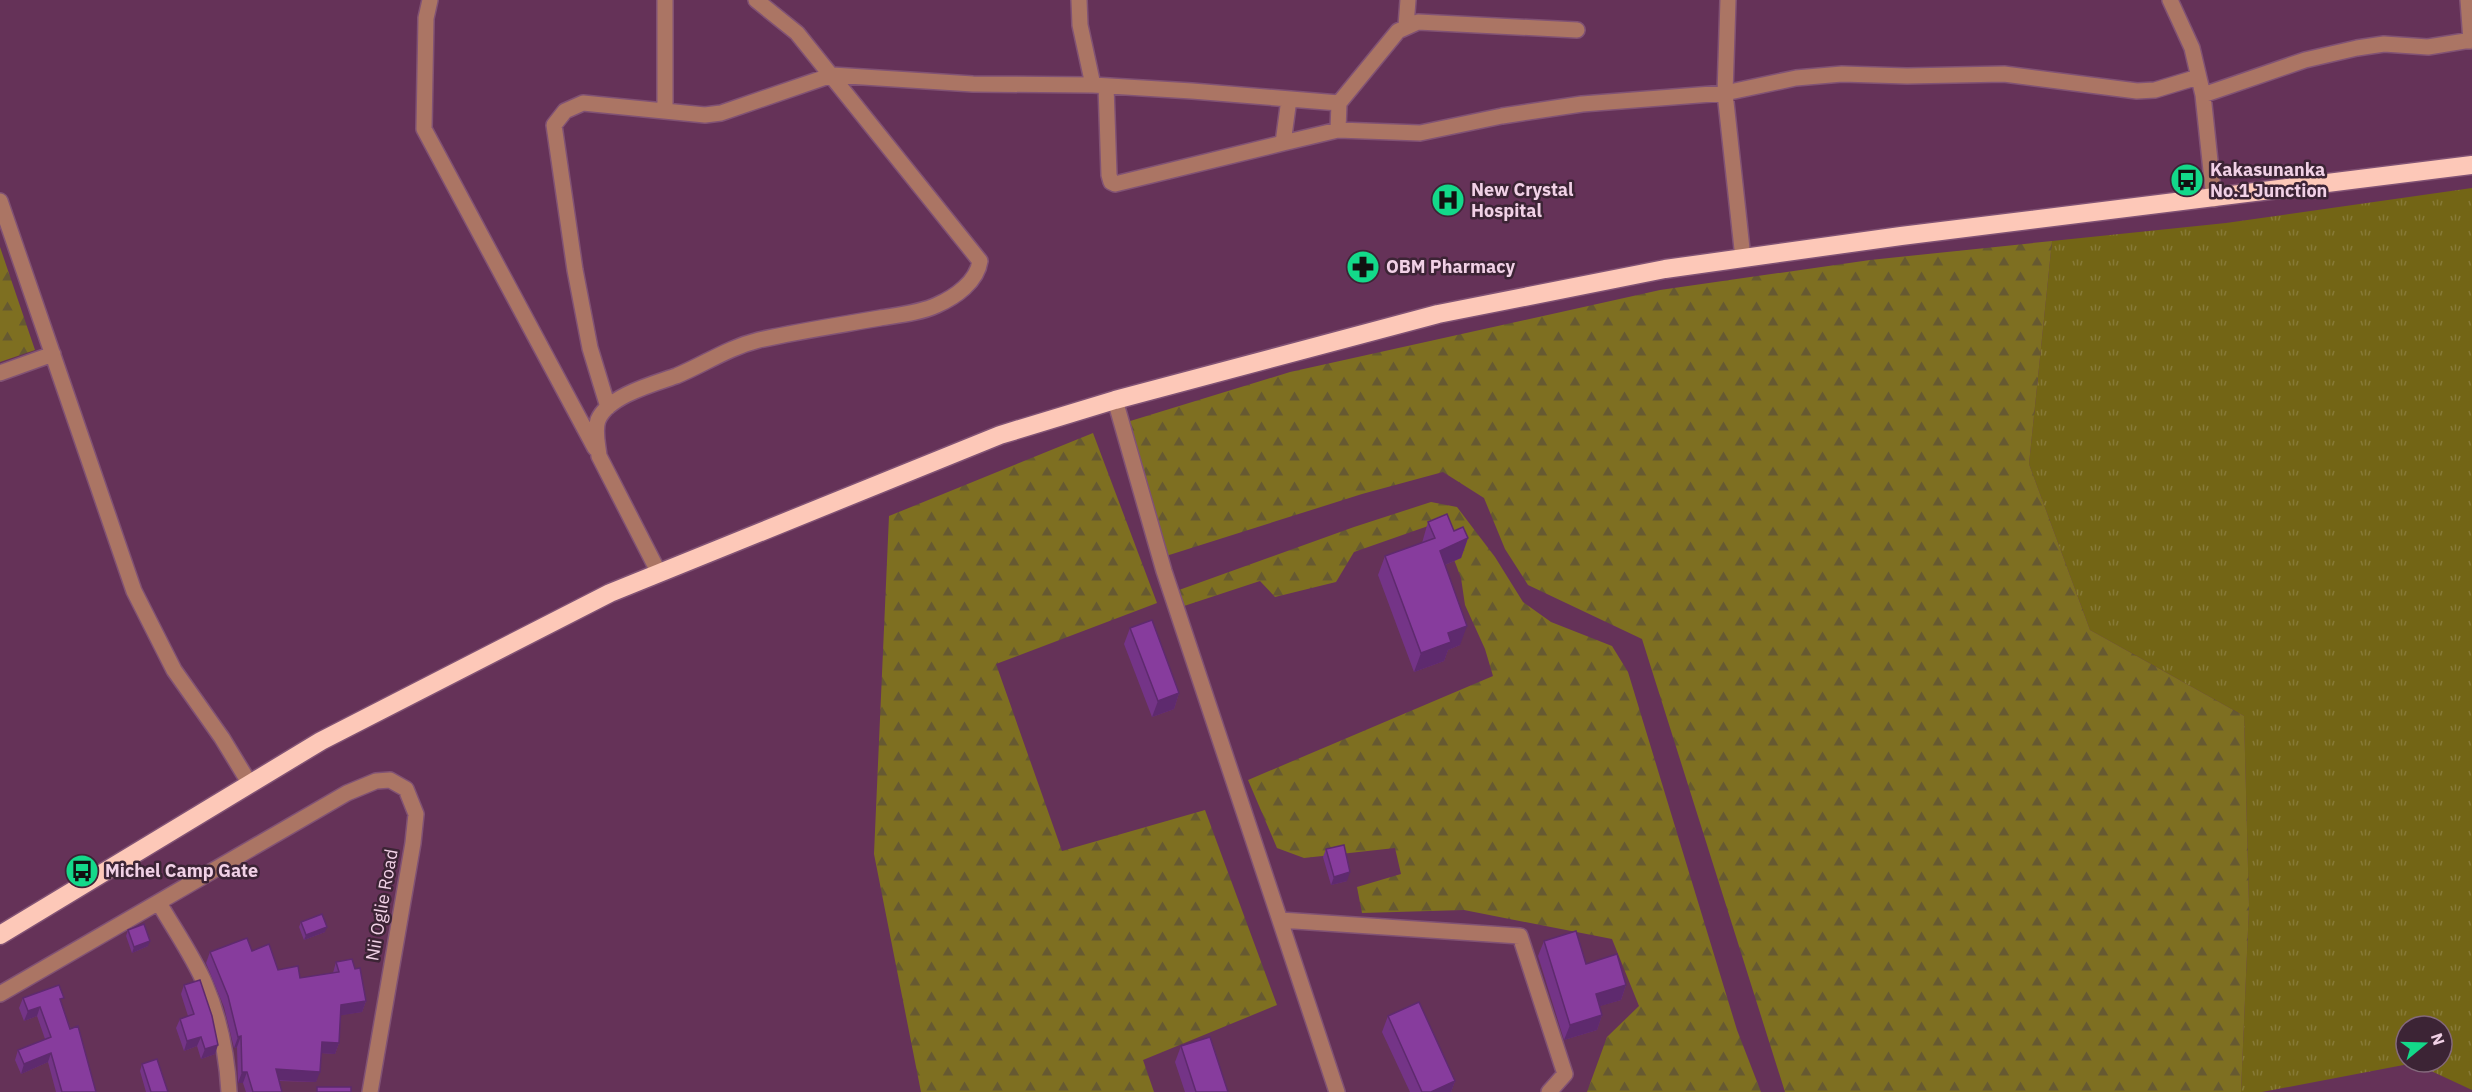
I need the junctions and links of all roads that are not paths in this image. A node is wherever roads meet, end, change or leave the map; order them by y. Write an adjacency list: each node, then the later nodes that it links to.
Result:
1 (430, 0): 30 (street)
2 (665, 0): 19 (street)
3 (1078, 0): 14 (street)
4 (1408, 0): 9 (street)
5 (1728, 0): 15 (street)
6 (2170, 0): 13 (street)
7 (2468, 0): 11 (street)
8 (765, 2): 12 (street)
9 (1406, 26): 10 (street); 18 (street)
10 (1577, 30)
11 (2472, 40): 16 (street)
12 (832, 75): 14 (street); 19 (street); 29 (street)
13 (2198, 76): 15 (street); 16 (street)
14 (1099, 86): 17 (street); 21 (street)
15 (1725, 93): 20 (street); 25 (street)
16 (2203, 95): 23 (street)
17 (1289, 99): 18 (street); 21 (street)
18 (1339, 103): 20 (street)
19 (665, 111): 29 (street)
20 (1338, 130): 21 (street)
21 (1283, 143)
22 (2472, 165): 23 (highway)
23 (2214, 199): 25 (highway)
24 (0, 201): 26 (street)
25 (1743, 258): 28 (highway)
26 (53, 354): 27 (street); 32 (street)
27 (0, 373)
28 (1114, 400): 31 (highway); 34 (street)
29 (608, 407): 30 (street)
30 (599, 456): 31 (street)
31 (659, 573): 32 (highway)
32 (250, 784): 35 (highway)
33 (159, 903): 36 (street, Nii Oglie Road); 37 (street); 38 (street, Nii Oglie Road)
34 (1280, 920): 39 (street); 40 (street)
35 (0, 935)
36 (0, 994)
37 (229, 1092)
38 (370, 1092)
39 (1337, 1092)
40 (1549, 1092)

